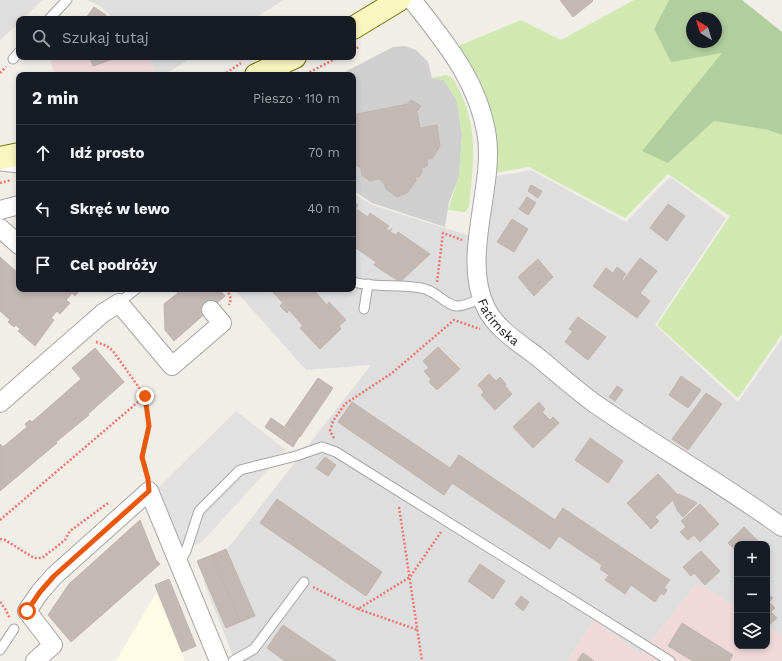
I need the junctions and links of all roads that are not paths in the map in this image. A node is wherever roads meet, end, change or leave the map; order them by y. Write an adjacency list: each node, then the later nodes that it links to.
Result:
1 (67, 0): 4 (lane)
2 (399, 0): 5 (main road)
3 (412, 0): 19 (street, Fatimska)
4 (52, 16)
5 (356, 26)
6 (283, 60): 7 (main road)
7 (250, 68)
8 (16, 155): 9 (main road)
9 (0, 158)
10 (0, 166): 11 (lane)
11 (16, 168)
12 (16, 206): 13 (street)
13 (0, 210)
14 (0, 228): 15 (street)
15 (16, 241)
16 (356, 282): 17 (lane)
17 (368, 284): 19 (lane); 21 (lane)
18 (132, 292): 20 (lane)
19 (482, 298): 24 (street, Fatimska)
20 (119, 303): 22 (street); 23 (street)
21 (364, 309)
22 (211, 310)
23 (0, 403)
24 (782, 527)
25 (180, 562): 29 (street); 30 (street); 32 (lane)
26 (304, 582): 31 (lane)
27 (14, 629): 28 (lane)
28 (0, 650)
29 (35, 661)
30 (219, 661)
31 (233, 661)
32 (670, 661)

